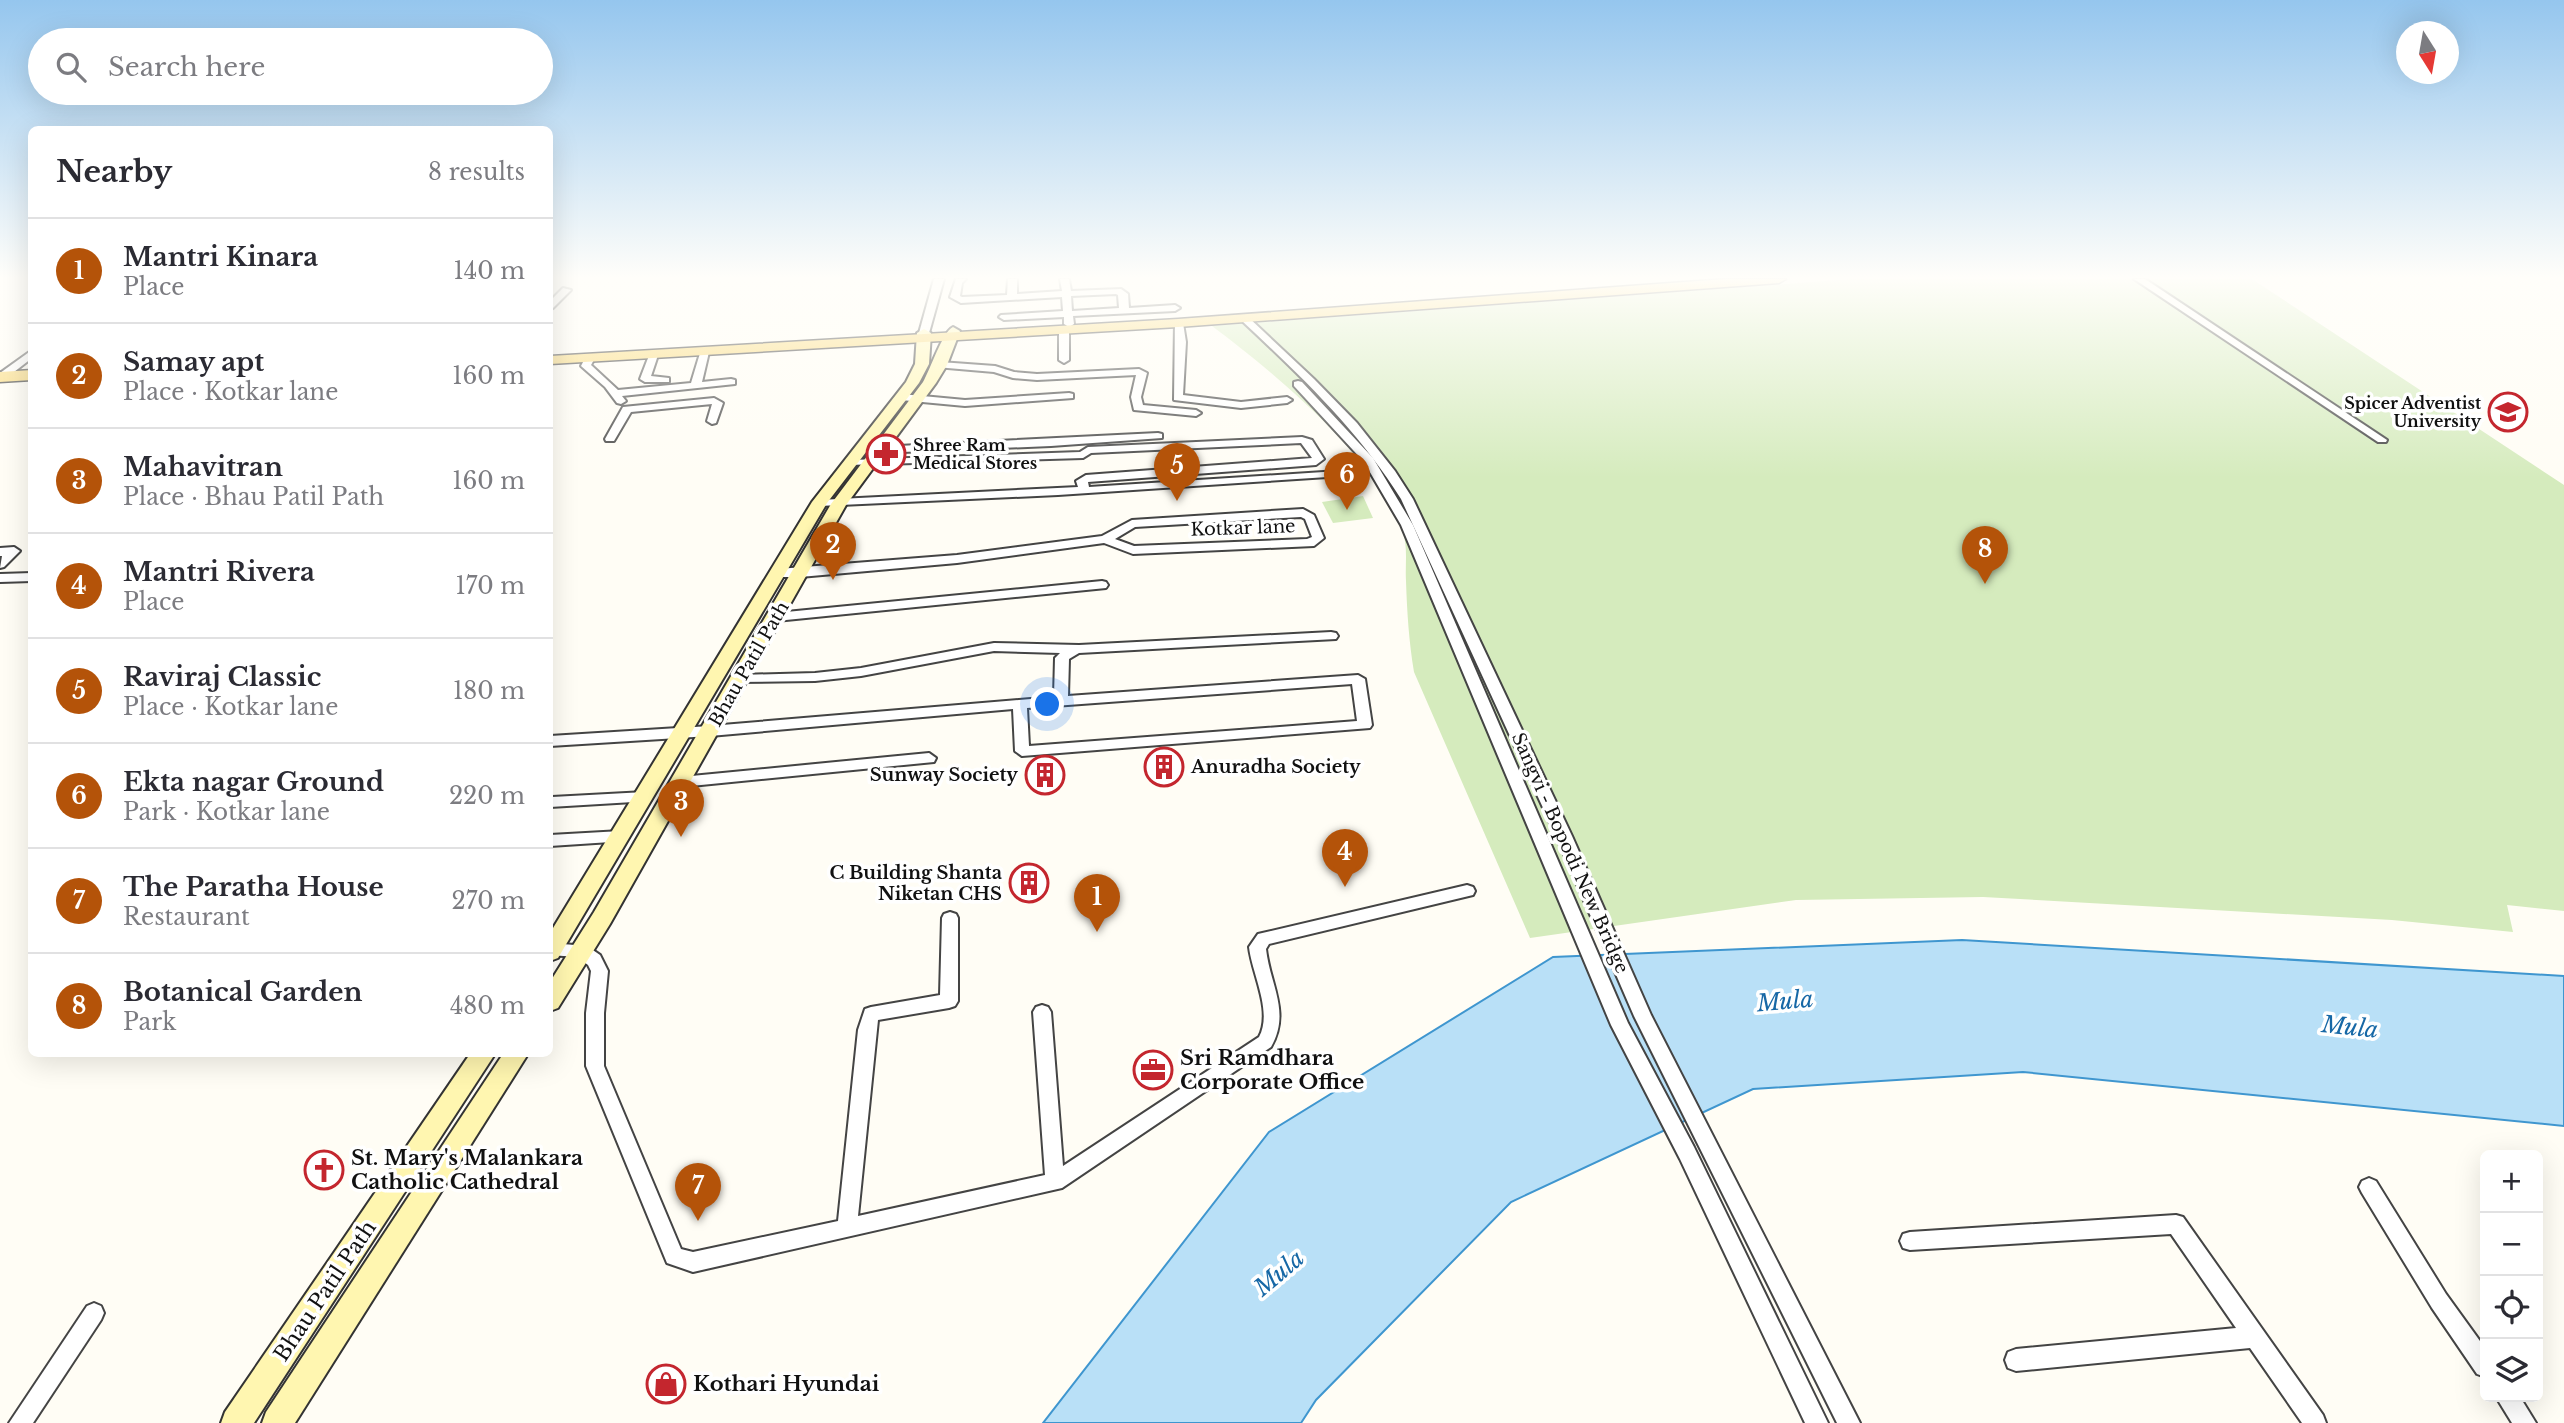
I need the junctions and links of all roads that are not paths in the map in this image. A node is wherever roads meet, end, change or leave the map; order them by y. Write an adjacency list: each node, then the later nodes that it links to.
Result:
1 (738, 345): 11 (main road)
2 (794, 345): 10 (main road)
3 (923, 345): 23 (main road, Bhau Patil Path)
4 (948, 345): 17 (main road, Bhau Patil Path)
5 (1065, 345): 16 (street)
6 (1181, 345): 24 (street)
7 (1266, 345): 79 (street, Sangvi - Bopodi New Bridge)
8 (1267, 345): 80 (street, Sangvi - Bopodi New Bridge)
9 (2239, 345): 30 (street)
10 (704, 352): 12 (main road); 19 (street)
11 (553, 355)
12 (653, 355): 13 (main road); 19 (street)
13 (590, 358): 15 (main road); 21 (street)
14 (28, 359): 18 (street)
15 (553, 360)
16 (1064, 360)
17 (940, 365): 23 (main road, Bhau Patil Path); 26 (street)
18 (15, 378)
19 (697, 381): 20 (street); 21 (street)
20 (731, 382)
21 (616, 393): 25 (street)
22 (1069, 396): 23 (street)
23 (909, 398): 31 (main road, Bhau Patil Path)
24 (1287, 400)
25 (627, 409): 27 (street); 29 (street)
26 (1196, 413)
27 (712, 421)
28 (1158, 436): 31 (street)
29 (610, 439)
30 (2382, 440)
31 (871, 450): 33 (street); 34 (main road, Bhau Patil Path)
32 (1339, 474): 33 (street)
33 (1084, 490): 34 (street)
34 (829, 503): 38 (main road, Bhau Patil Path); 39 (main road, Bhau Patil Path)
35 (1105, 539): 35 (street, Kotkar lane); 39 (street, Kotkar lane)
36 (0, 552): 37 (street)
37 (0, 564)
38 (778, 573): 39 (street, Kotkar lane); 50 (main road, Bhau Patil Path)
39 (800, 573): 43 (main road, Bhau Patil Path)
40 (28, 577): 41 (street)
41 (0, 578)
42 (1102, 585): 43 (street)
43 (776, 617): 46 (main road, Bhau Patil Path)
44 (1331, 636): 45 (street)
45 (1079, 649): 46 (street); 47 (street)
46 (740, 679): 49 (main road, Bhau Patil Path)
47 (1061, 701): 48 (street); 48 (street)
48 (1020, 704): 49 (street)
49 (710, 732): 50 (street); 53 (main road, Bhau Patil Path)
50 (684, 733): 51 (street); 54 (main road, Bhau Patil Path)
51 (553, 741)
52 (929, 758): 53 (street)
53 (681, 782): 62 (main road, Bhau Patil Path)
54 (645, 797): 55 (street); 56 (main road, Bhau Patil Path)
55 (553, 802)
56 (621, 837): 57 (street); 60 (main road, Bhau Patil Path)
57 (553, 841)
58 (1466, 891): 67 (street)
59 (950, 918): 69 (street)
60 (553, 947)
61 (553, 950): 62 (street)
62 (581, 951): 63 (main road, Bhau Patil Path); 69 (street)
63 (553, 996)
64 (1042, 1012): 67 (street)
65 (481, 1057): 77 (main road, Bhau Patil Path)
66 (514, 1057): 78 (main road, Bhau Patil Path)
67 (1055, 1182): 69 (street)
68 (2369, 1186): 73 (street)
69 (847, 1228)
70 (1910, 1241): 72 (street)
71 (94, 1313): 76 (street)
72 (2255, 1337): 74 (street); 81 (street)
73 (2480, 1359)
74 (2016, 1360)
75 (2510, 1402): 82 (street)
76 (20, 1423)
77 (236, 1423)
78 (277, 1423)
79 (1817, 1423)
80 (1849, 1423)
81 (2315, 1423)
82 (2525, 1423)

